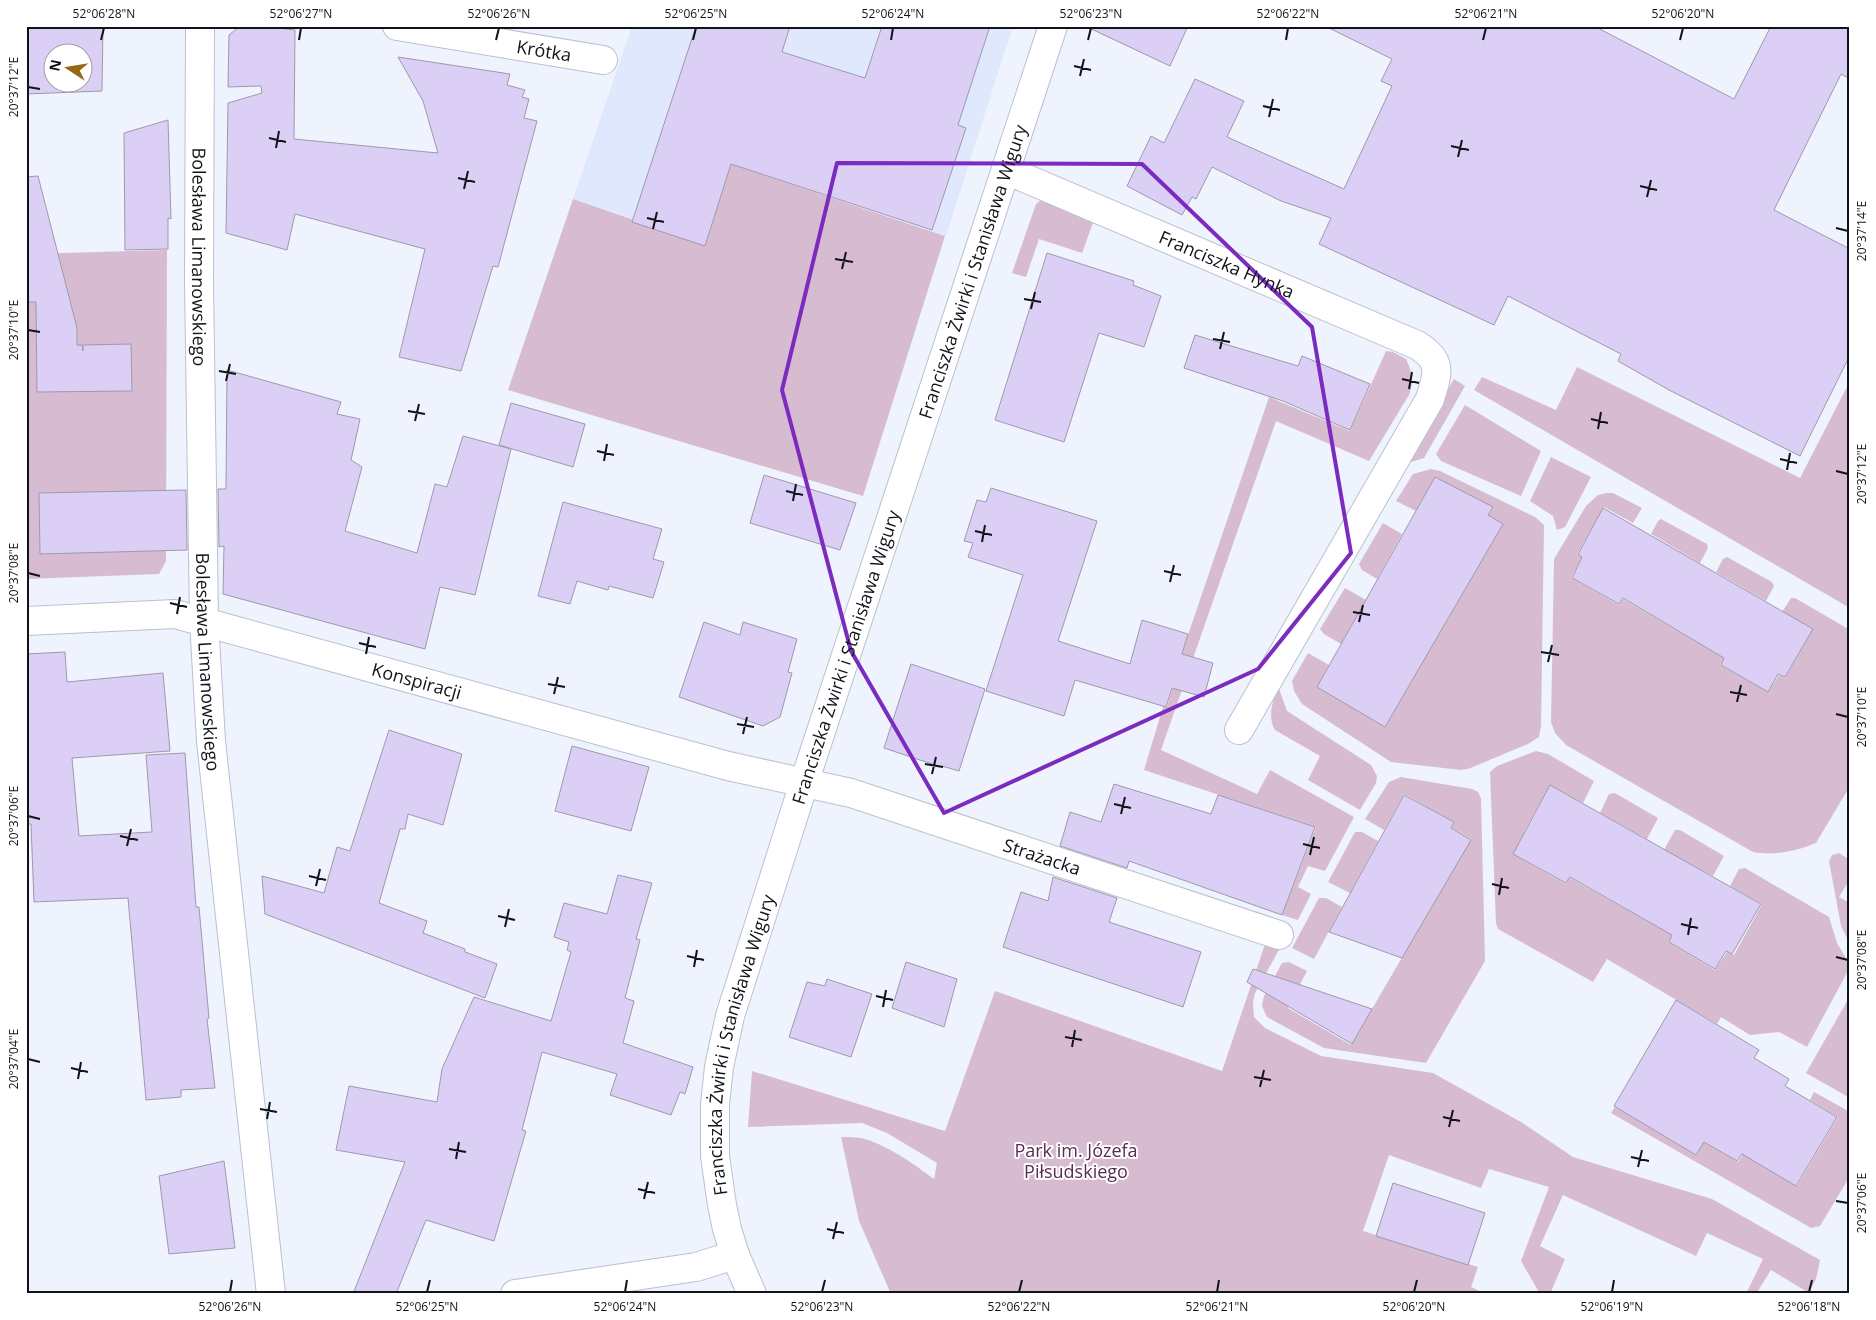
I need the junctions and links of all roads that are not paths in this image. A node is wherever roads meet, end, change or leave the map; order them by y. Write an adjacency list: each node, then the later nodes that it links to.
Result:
1 (200, 26): 7 (street, Bolesława Limanowskiego)
2 (397, 26): 4 (street, Krótka)
3 (1053, 26): 5 (street, Franciszka Żwirki i Stanisława Wigury)
4 (603, 60)
5 (1006, 170): 8 (street, Franciszka Hynka); 9 (street, Franciszka Żwirki i Stanisława Wigury)
6 (26, 621): 7 (street, Konspiracji)
7 (204, 621): 9 (street, Konspiracji); 12 (street, Bolesława Limanowskiego)
8 (1239, 730)
9 (804, 783): 10 (street, Strażacka); 11 (street, Franciszka Żwirki i Stanisława Wigury)
10 (1279, 935)
11 (735, 1256): 13 (street); 14 (street, Franciszka Żwirki i Stanisława Wigury)
12 (271, 1294)
13 (515, 1294)
14 (752, 1294)

